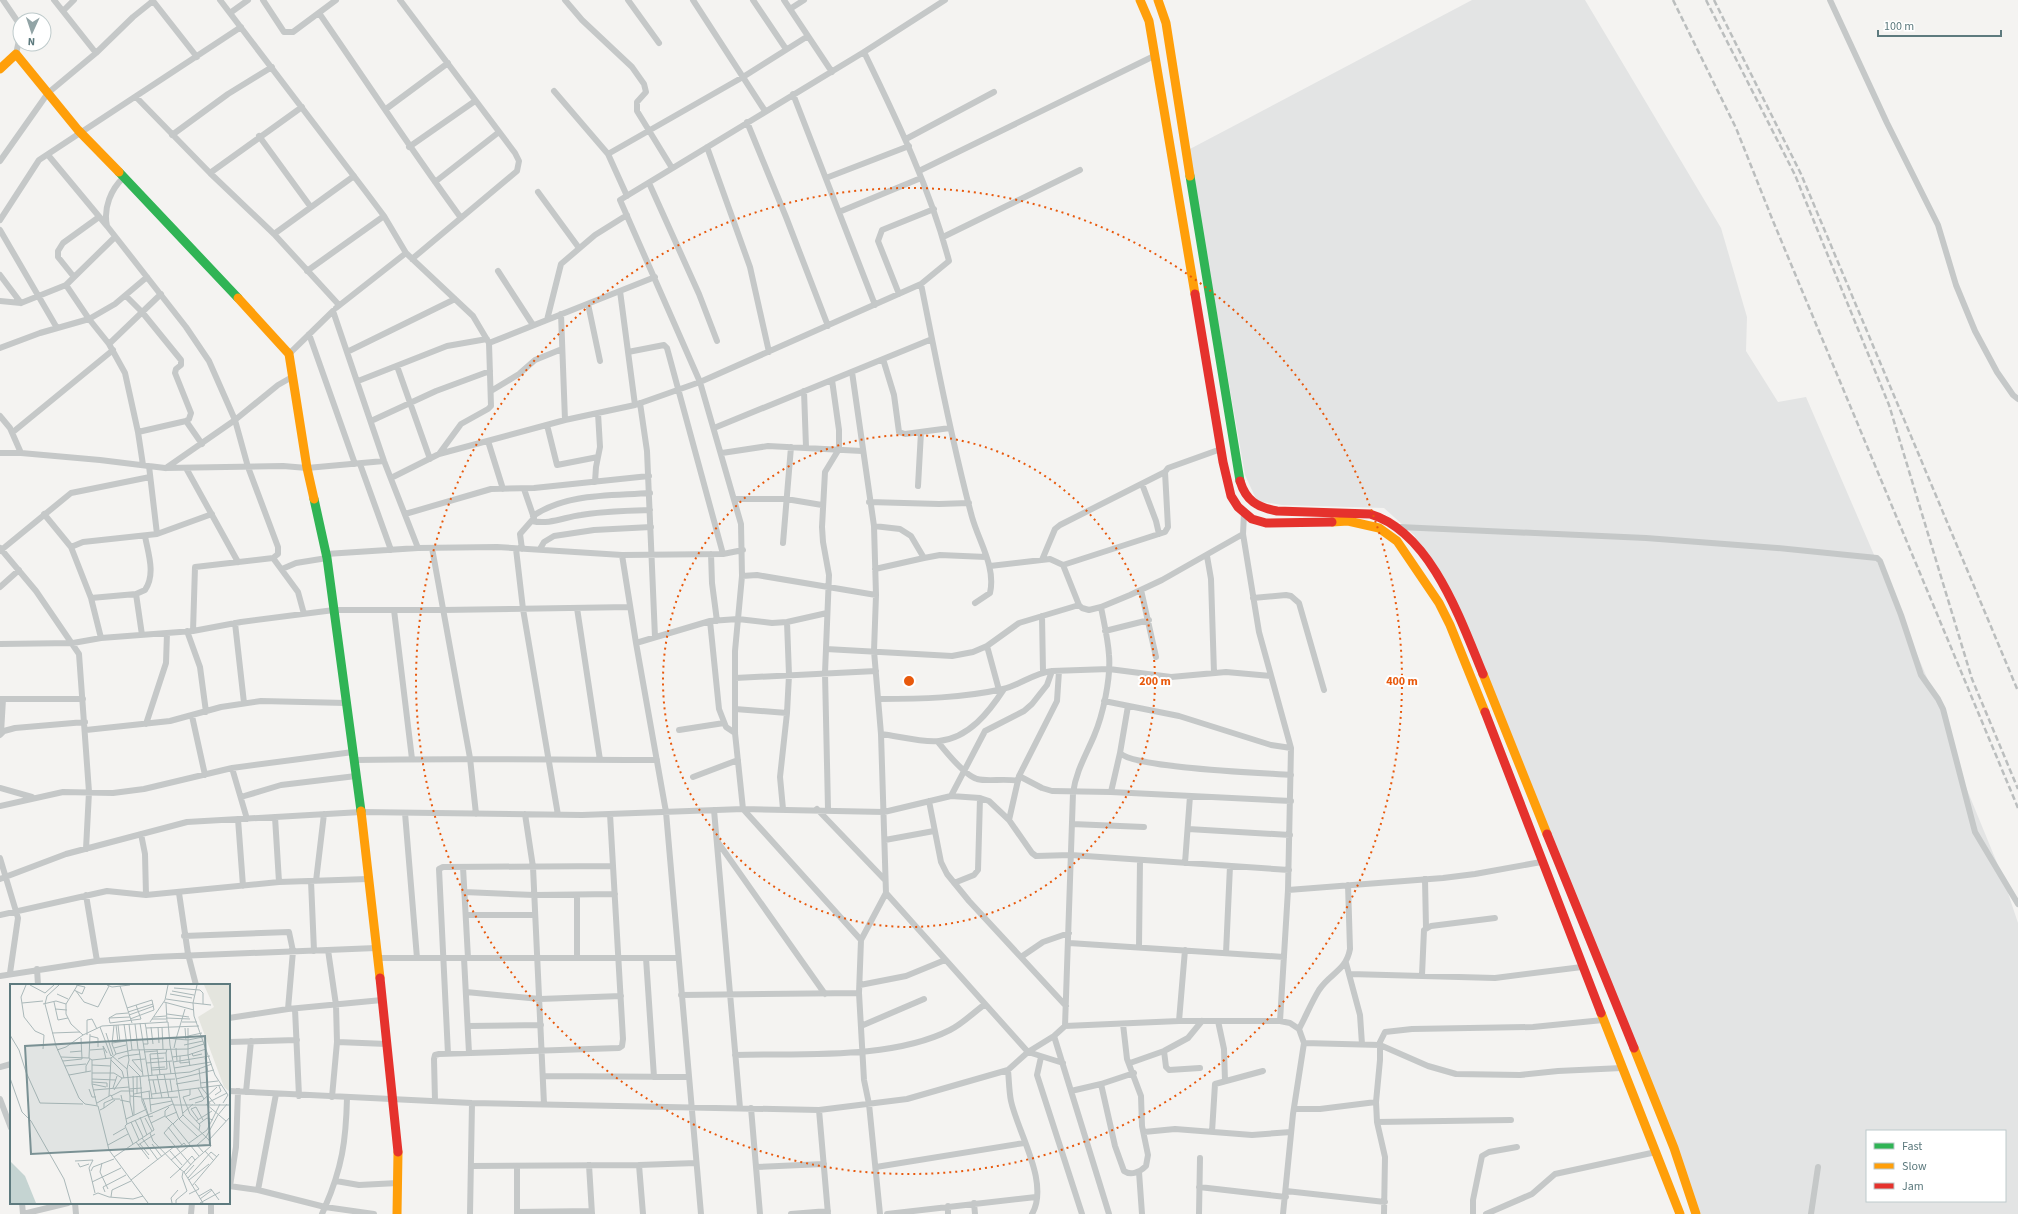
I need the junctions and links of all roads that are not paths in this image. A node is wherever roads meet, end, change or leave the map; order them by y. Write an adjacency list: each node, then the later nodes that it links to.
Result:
1 (3, 0): 22 (street)
2 (54, 0): 21 (street)
3 (74, 0): 21 (street)
4 (220, 0): 23 (street)
5 (248, 0): 23 (street)
6 (263, 0): 24 (street)
7 (336, 0): 24 (street)
8 (565, 0): 49 (street)
9 (628, 0): 27 (street)
10 (693, 0): 38 (street)
11 (753, 0): 28 (street)
12 (784, 0): 20 (street)
13 (804, 0): 20 (street)
14 (945, 0): 29 (street)
15 (1140, 0): 32 (main road)
16 (1158, 0): 188 (main road)
17 (1830, 0): 139 (street)
18 (152, 1): 30 (street); 33 (street)
19 (402, 1): 34 (street)
20 (790, 9): 26 (street)
21 (63, 11): 30 (street)
22 (12, 13)
23 (230, 13): 25 (street)
24 (319, 13): 46 (street)
25 (241, 28): 33 (street); 35 (street)
26 (808, 36): 28 (street); 37 (street)
27 (659, 44)
28 (786, 49): 38 (street)
29 (864, 52): 37 (street); 54 (street)
30 (96, 53): 41 (street)
31 (16, 54): 36 (main road); 41 (main road)
32 (1154, 56): 63 (street); 159 (main road)
33 (196, 57): 43 (street)
34 (448, 63): 44 (street); 46 (street)
35 (272, 68): 45 (street); 52 (street)
36 (0, 69)
37 (832, 72): 42 (street)
38 (743, 77): 47 (street); 49 (street)
39 (554, 91): 58 (street)
40 (994, 92): 54 (street)
41 (48, 93): 51 (main road); 60 (street)
42 (793, 94): 47 (street); 67 (street)
43 (136, 98): 51 (street); 52 (street)
44 (475, 102): 50 (street); 56 (street)
45 (302, 107): 53 (street); 65 (street)
46 (386, 109): 56 (street)
47 (765, 111): 48 (street)
48 (747, 122): 57 (street); 114 (street)
49 (648, 131): 58 (street); 61 (street)
50 (499, 132): 69 (street); 79 (street)
51 (82, 133): 59 (street); 66 (main road)
52 (172, 135): 64 (street)
53 (260, 136): 64 (street); 73 (street)
54 (906, 139): 55 (street)
55 (909, 146): 63 (street); 67 (street)
56 (409, 147): 69 (street)
57 (707, 147): 61 (street); 125 (street)
58 (608, 154): 72 (street)
59 (48, 155): 78 (street); 80 (street)
60 (0, 162)
61 (672, 168): 70 (street)
62 (1080, 170): 85 (street)
63 (919, 171): 68 (street)
64 (210, 173): 83 (street)
65 (354, 176): 73 (street); 77 (street)
66 (124, 177): 81 (street); 126 (main road)
67 (826, 178): 75 (street)
68 (921, 178): 74 (street); 75 (street)
69 (435, 182): 79 (street)
70 (649, 182): 72 (street); 119 (street)
71 (538, 192): 86 (street)
72 (627, 196): 76 (street)
73 (310, 206): 83 (street)
74 (934, 209): 85 (street); 99 (street)
75 (839, 212): 107 (street)
76 (627, 215): 86 (street); 94 (street)
77 (384, 216): 87 (street); 89 (street)
78 (99, 217): 81 (street); 92 (street)
79 (461, 218): 88 (street)
80 (0, 220)
81 (107, 226): 84 (street)
82 (0, 230): 101 (street)
83 (274, 234): 89 (street)
84 (116, 237): 92 (street); 93 (street)
85 (943, 238): 95 (street)
86 (579, 248): 112 (street)
87 (406, 253): 88 (street); 106 (street)
88 (412, 259): 102 (street)
89 (307, 270): 106 (street)
90 (498, 271): 113 (street)
91 (0, 274): 104 (street)
92 (74, 277): 96 (street)
93 (148, 277): 98 (street); 100 (street)
94 (655, 277): 97 (street); 135 (street)
95 (921, 284): 99 (street); 117 (street)
96 (66, 286): 101 (street); 111 (street)
97 (620, 291): 105 (street); 124 (street)
98 (161, 294): 109 (street); 144 (street)
99 (899, 294): 107 (street)
100 (126, 296): 109 (street); 111 (street)
101 (40, 297): 104 (street); 115 (street)
102 (455, 299): 118 (street); 123 (street)
103 (0, 301): 104 (street)
104 (20, 303)
105 (588, 304): 110 (street); 128 (street)
106 (339, 305): 108 (street)
107 (875, 305): 114 (street)
108 (333, 310): 116 (street); 123 (street)
109 (142, 312): 120 (street); 146 (street)
110 (561, 314): 112 (street); 122 (street)
111 (89, 319): 115 (street); 120 (street)
112 (547, 320): 113 (street)
113 (533, 325): 118 (street)
114 (828, 326): 125 (street)
115 (57, 328): 121 (street)
116 (309, 334): 126 (street); 168 (street)
117 (932, 339): 127 (street); 150 (street)
118 (488, 341): 129 (street); 130 (street)
119 (717, 341)
120 (111, 347): 151 (street); 152 (street)
121 (0, 348)
122 (562, 349): 137 (street); 145 (street)
123 (347, 352): 134 (street)
124 (628, 352): 136 (street); 141 (street)
125 (769, 352): 135 (street)
126 (289, 354): 132 (main road)
127 (883, 359): 131 (street); 153 (street)
128 (600, 361)
129 (397, 366): 134 (street); 140 (street)
130 (490, 371): 137 (street); 140 (street)
131 (852, 372): 133 (street); 160 (street)
132 (292, 377): 144 (street); 173 (main road)
133 (832, 380): 138 (street); 158 (street)
134 (358, 381): 147 (street)
135 (700, 382): 136 (street); 149 (street)
136 (678, 390): 141 (street); 214 (street)
137 (491, 391): 164 (street)
138 (804, 392): 149 (street); 157 (street)
139 (2018, 399)
140 (410, 403): 147 (street); 166 (street)
141 (638, 404): 142 (street); 175 (street)
142 (598, 413): 145 (street); 165 (street)
143 (0, 416): 151 (street)
144 (235, 420): 155 (street); 170 (street)
145 (565, 420): 148 (street)
146 (186, 421): 152 (street); 155 (street)
147 (371, 421): 167 (street)
148 (547, 425): 154 (street); 165 (street)
149 (714, 428): 162 (street)
150 (950, 428): 153 (street); 187 (street)
151 (13, 432): 163 (street)
152 (138, 432): 169 (street)
153 (921, 432): 180 (street)
154 (488, 441): 164 (street); 181 (street)
155 (202, 444): 171 (street)
156 (791, 447): 157 (street); 162 (street); 185 (street)
157 (806, 447): 158 (street)
158 (839, 449): 160 (street); 189 (street)
159 (1221, 449): 174 (street); 191 (main road)
160 (862, 451): 186 (street)
161 (0, 453): 163 (street)
162 (722, 453): 184 (street)
163 (21, 454): 169 (street)
164 (439, 454): 166 (street)
165 (598, 457): 178 (street)
166 (430, 459): 177 (street)
167 (384, 461): 168 (street); 177 (street)
168 (358, 464): 173 (street); 210 (street)
169 (146, 466): 171 (street); 176 (street)
170 (248, 467): 172 (street); 173 (street); 219 (street)
171 (165, 468): 172 (street)
172 (186, 468): 193 (street)
173 (307, 468): 216 (main road)
174 (1165, 472): 179 (street); 200 (street)
175 (649, 476): 178 (street); 183 (street)
176 (150, 477): 192 (street); 199 (street)
177 (391, 478): 194 (street)
178 (595, 482): 182 (street)
179 (1142, 484): 200 (street); 221 (street)
180 (918, 486)
181 (503, 489): 182 (street); 194 (street)
182 (524, 489): 195 (street)
183 (650, 493): 190 (street); 195 (street)
184 (734, 499): 185 (street); 211 (street)
185 (786, 499): 189 (street); 203 (street)
186 (869, 502): 187 (street); 196 (street)
187 (969, 503): 218 (street)
188 (1252, 504): 191 (street); 198 (main road)
189 (822, 505): 230 (street)
190 (650, 510): 195 (street); 197 (street)
191 (1244, 513): 201 (street); 357 (main road)
192 (44, 514): 204 (street); 209 (street)
193 (212, 514): 199 (street); 222 (street)
194 (405, 514): 205 (street)
195 (533, 518): 207 (street)
196 (874, 526): 220 (street); 226 (street)
197 (651, 527): 208 (street); 212 (street)
198 (1398, 527): 382 (street); 569 (main road)
199 (157, 534): 202 (street)
200 (1159, 534): 223 (street)
201 (1243, 534): 217 (street); 235 (street)
202 (145, 536): 204 (street); 232 (street)
203 (783, 543)
204 (72, 547): 234 (street)
205 (418, 548): 206 (street); 210 (street)
206 (432, 548): 207 (street); 244 (street)
207 (519, 549): 208 (street); 241 (street)
208 (540, 549): 215 (street)
209 (0, 550): 227 (street)
210 (391, 550): 216 (street)
211 (743, 550): 214 (street); 228 (street)
212 (652, 554): 213 (street); 215 (street); 258 (street)
213 (711, 554): 214 (street); 251 (street)
214 (724, 554)
215 (622, 555): 238 (street)
216 (327, 556): 225 (street); 242 (main road)
217 (1207, 556): 231 (street); 273 (street)
218 (986, 557): 220 (street); 224 (street)
219 (273, 558): 222 (street); 225 (street)
220 (924, 558): 226 (street)
221 (1042, 560): 223 (street); 224 (street)
222 (238, 562): 254 (street)
223 (1063, 565): 237 (street)
224 (990, 566): 236 (street)
225 (282, 569): 246 (street)
226 (875, 569): 233 (street)
227 (18, 570): 229 (street); 260 (street)
228 (742, 576): 230 (street); 248 (street)
229 (0, 586)
230 (827, 587): 233 (street); 245 (street)
231 (1141, 590): 239 (street); 249 (street)
232 (136, 594): 234 (street); 257 (street)
233 (876, 595): 265 (street)
234 (91, 598): 259 (street)
235 (1253, 598): 275 (street); 278 (street)
236 (975, 603)
237 (1079, 605): 239 (street); 247 (street)
238 (630, 606): 240 (street); 261 (street)
239 (1101, 607): 255 (street)
240 (577, 608): 241 (street); 305 (street)
241 (524, 609): 244 (street); 304 (street)
242 (334, 610): 243 (street); 246 (street); 284 (main road)
243 (394, 610): 244 (street); 303 (street)
244 (443, 610): 302 (street)
245 (827, 613): 252 (street); 264 (street)
246 (304, 614): 253 (street)
247 (1042, 616): 263 (street); 271 (street)
248 (738, 619): 251 (street); 252 (street); 276 (street)
249 (1149, 620): 255 (street); 266 (street)
250 (710, 621): 251 (street); 258 (street); 291 (street)
251 (717, 621)
252 (788, 622): 274 (street)
253 (235, 623): 254 (street); 283 (street)
254 (190, 631): 256 (street); 287 (street)
255 (1105, 631): 267 (street)
256 (167, 633): 257 (street); 292 (street)
257 (142, 635): 259 (street)
258 (655, 637): 261 (street)
259 (101, 638): 260 (street)
260 (73, 643): 262 (street); 280 (street)
261 (636, 643): 306 (street)
262 (0, 644)
263 (987, 646): 265 (street); 277 (street)
264 (826, 649): 265 (street); 272 (street)
265 (874, 651): 270 (street)
266 (1156, 657)
267 (1109, 669): 269 (street); 273 (street); 282 (street)
268 (1052, 670): 269 (street); 271 (street); 309 (street)
269 (1059, 670): 314 (street)
270 (876, 671): 272 (street); 281 (street)
271 (1043, 672): 277 (street)
272 (825, 673): 274 (street); 331 (street)
273 (1214, 673): 275 (street)
274 (789, 675): 276 (street); 288 (street)
275 (1271, 676): 299 (street)
276 (735, 678): 286 (street)
277 (1002, 689): 281 (street); 298 (street)
278 (1324, 690)
279 (2, 699): 280 (street); 296 (street)
280 (83, 699): 290 (street)
281 (879, 699): 297 (street)
282 (1104, 701): 285 (street); 318 (street)
283 (244, 703): 284 (street); 287 (street)
284 (346, 703): 301 (main road)
285 (1128, 706): 299 (street); 300 (street)
286 (735, 709): 288 (street); 295 (street)
287 (206, 712): 289 (street)
288 (787, 713): 328 (street)
289 (192, 716): 292 (street); 310 (street)
290 (85, 722): 293 (street); 296 (street)
291 (724, 723): 294 (street); 295 (street)
292 (146, 724): 293 (street)
293 (86, 730): 316 (street)
294 (679, 730)
295 (735, 733): 307 (street)
296 (1, 734)
297 (881, 734): 298 (street); 334 (street)
298 (938, 742): 309 (street)
299 (1292, 748): 311 (street)
300 (1120, 752): 311 (street); 317 (street)
301 (353, 756): 303 (street); 308 (street); 312 (main road)
302 (470, 758): 303 (street); 304 (street); 337 (street)
303 (412, 759)
304 (549, 760): 305 (street); 340 (street)
305 (600, 760): 306 (street)
306 (657, 760): 333 (street)
307 (738, 760): 313 (street); 327 (street)
308 (232, 768): 310 (street); 322 (street)
309 (964, 770): 314 (street); 319 (street)
310 (205, 775): 316 (street)
311 (1291, 775): 325 (street)
312 (356, 776): 322 (street); 332 (main road)
313 (693, 777)
314 (1018, 778): 318 (street); 344 (street)
315 (0, 788): 321 (street)
316 (89, 792): 321 (street); 353 (street)
317 (1111, 792): 318 (street); 320 (street)
318 (1073, 793): 345 (street)
319 (951, 796): 323 (street); 324 (street)
320 (1190, 796): 325 (street); 347 (street)
321 (33, 797): 326 (street)
322 (241, 797): 342 (street)
323 (980, 798): 344 (street); 370 (street)
324 (929, 801): 334 (street); 348 (street)
325 (1291, 801): 350 (street)
326 (0, 806)
327 (743, 809): 328 (street); 330 (street); 391 (street)
328 (783, 809): 329 (street)
329 (817, 809): 331 (street); 367 (street)
330 (714, 810): 333 (street); 351 (street)
331 (828, 810): 334 (street)
332 (361, 812): 335 (street); 336 (street); 365 (main road)
333 (666, 812): 339 (street); 411 (street)
334 (884, 812): 352 (street)
335 (404, 813): 337 (street); 404 (street)
336 (324, 814): 341 (street); 368 (street)
337 (476, 814): 338 (street)
338 (525, 814): 340 (street); 362 (street)
339 (610, 814): 340 (street); 359 (street)
340 (558, 815)
341 (275, 817): 342 (street); 369 (street)
342 (247, 818): 343 (street)
343 (238, 819): 349 (street); 372 (street)
344 (1009, 820): 354 (street)
345 (1072, 824): 346 (street); 354 (street)
346 (1144, 827)
347 (1188, 829): 350 (street); 358 (street)
348 (934, 831): 352 (street); 370 (street)
349 (141, 834): 353 (street); 377 (street)
350 (1290, 835): 363 (street)
351 (716, 839): 426 (street); 427 (street)
352 (885, 840): 367 (street)
353 (86, 849): 364 (street)
354 (1072, 855): 356 (street); 389 (street)
355 (0, 858): 364 (street)
356 (1140, 860): 358 (street); 393 (street)
357 (1541, 862): 366 (street); 415 (main road)
358 (1185, 863): 360 (street)
359 (613, 866): 362 (street); 379 (street)
360 (1230, 866): 363 (street); 399 (street)
361 (463, 867): 362 (street); 374 (street); 405 (street)
362 (533, 867): 381 (street)
363 (1289, 870): 373 (street)
364 (3, 878): 383 (street)
365 (368, 879): 368 (street); 394 (main road)
366 (1425, 879): 371 (street); 388 (street)
367 (885, 880): 376 (street)
368 (313, 881): 369 (street); 398 (street)
369 (279, 882): 372 (street)
370 (954, 883): 401 (street)
371 (1348, 885): 373 (street); 414 (street)
372 (243, 886): 375 (street)
373 (1288, 890): 402 (street)
374 (464, 892): 381 (street); 386 (street)
375 (179, 893): 377 (street); 390 (street)
376 (886, 893): 391 (street); 412 (street)
377 (146, 894): 380 (street)
378 (576, 894): 379 (street); 381 (street); 408 (street)
379 (615, 894): 409 (street)
380 (86, 895): 383 (street); 413 (street)
381 (534, 895): 385 (street)
382 (2018, 904)
383 (17, 911): 384 (street); 417 (street)
384 (0, 915)
385 (535, 915): 386 (street); 407 (street)
386 (466, 916): 406 (street)
387 (1494, 918): 388 (street)
388 (1426, 928): 419 (street)
389 (1069, 932): 392 (street); 401 (street)
390 (184, 936): 397 (street); 400 (street)
391 (861, 940): 423 (street)
392 (1069, 943): 393 (street); 435 (street)
393 (1139, 947): 396 (street)
394 (376, 948): 395 (street); 403 (main road)
395 (328, 950): 398 (street); 433 (street)
396 (1185, 950): 399 (street); 440 (street)
397 (293, 951): 398 (street); 400 (street); 436 (street)
398 (314, 951)
399 (1226, 953): 402 (street)
400 (188, 954): 413 (street); 422 (street)
401 (1021, 957): 435 (street)
402 (1284, 957): 443 (street)
403 (377, 958): 404 (street); 432 (main road)
404 (418, 958): 405 (street)
405 (443, 958): 406 (street); 464 (street)
406 (466, 958): 407 (street); 424 (street)
407 (538, 958): 408 (street); 430 (street)
408 (577, 958): 409 (street)
409 (619, 958): 410 (street); 429 (street)
410 (646, 958): 411 (street); 477 (street)
411 (678, 958): 425 (street)
412 (944, 960): 423 (street); 434 (street)
413 (97, 961): 416 (street)
414 (1346, 963): 418 (street); 449 (street)
415 (1582, 967): 419 (street); 439 (main road)
416 (36, 969): 417 (street); 421 (street)
417 (10, 973): 420 (street)
418 (1350, 974): 419 (street); 457 (street)
419 (1422, 975)
420 (0, 976)
421 (38, 984)
422 (196, 984)
423 (860, 985): 428 (street)
424 (466, 992): 430 (street); 446 (street)
425 (681, 994): 426 (street); 478 (street)
426 (730, 994): 427 (street); 465 (street)
427 (825, 994): 428 (street)
428 (859, 994): 447 (street)
429 (621, 996): 430 (street); 459 (street)
430 (540, 999): 445 (street)
431 (924, 999): 447 (street)
432 (382, 1000): 433 (street); 456 (main road)
433 (336, 1005): 437 (street); 454 (street)
434 (984, 1005): 461 (street); 462 (street)
435 (1066, 1006): 448 (street)
436 (288, 1009): 437 (street); 438 (street)
437 (295, 1009): 451 (street)
438 (230, 1018)
439 (1603, 1020): 458 (street); 472 (main road)
440 (1179, 1021): 441 (street); 444 (street)
441 (1202, 1021): 442 (street); 460 (street)
442 (1218, 1021): 443 (street); 479 (street)
443 (1280, 1021): 449 (street)
444 (1124, 1024): 448 (street); 468 (street)
445 (541, 1025): 446 (street); 459 (street)
446 (468, 1026): 463 (street)
447 (861, 1026): 461 (street)
448 (1065, 1026): 450 (street)
449 (1299, 1029): 455 (street)
450 (1054, 1036): 462 (street); 467 (street)
451 (297, 1040): 452 (street); 486 (street)
452 (251, 1041): 453 (street); 484 (street)
453 (230, 1042)
454 (337, 1042): 456 (street); 487 (street)
455 (1304, 1043): 457 (street); 499 (street)
456 (387, 1044): 490 (main road)
457 (1362, 1044): 458 (street)
458 (1380, 1045): 472 (street); 492 (street)
459 (542, 1050): 463 (street); 476 (street)
460 (1164, 1051): 468 (street); 471 (street)
461 (862, 1052): 465 (street); 495 (street)
462 (1028, 1052): 466 (street); 473 (street)
463 (470, 1053): 464 (street)
464 (448, 1054): 491 (street)
465 (736, 1055): 497 (street)
466 (1041, 1057): 467 (street); 560 (street)
467 (1063, 1063): 483 (street)
468 (1130, 1063): 475 (street)
469 (10, 1064): 470 (street)
470 (0, 1067)
471 (1200, 1068)
472 (1622, 1068): 511 (main road)
473 (1008, 1070): 495 (street); 509 (street)
474 (1263, 1071): 479 (street)
475 (1134, 1073): 480 (street); 506 (street)
476 (543, 1076): 477 (street); 494 (street)
477 (654, 1077): 478 (street)
478 (689, 1077): 496 (street)
479 (1225, 1080): 507 (street)
480 (1101, 1084): 483 (street); 522 (street)
481 (230, 1091): 482 (street)
482 (238, 1091): 484 (street); 504 (street)
483 (1071, 1091): 561 (street)
484 (246, 1092): 485 (street)
485 (276, 1094): 486 (street); 527 (street)
486 (299, 1096): 487 (street)
487 (332, 1097): 488 (street)
488 (347, 1098): 490 (street); 523 (street)
489 (0, 1099): 503 (street)
490 (393, 1100): 491 (street); 524 (main road)
491 (435, 1101): 493 (street)
492 (1376, 1102): 499 (street); 502 (street)
493 (472, 1103): 494 (street); 517 (street)
494 (544, 1104): 496 (street)
495 (869, 1104): 500 (street); 520 (street)
496 (692, 1106): 497 (street); 513 (street)
497 (740, 1108): 498 (street)
498 (751, 1108): 500 (street); 519 (street)
499 (1294, 1109): 508 (street)
500 (819, 1110): 514 (street)
501 (1511, 1120): 502 (street)
502 (1378, 1122): 530 (street)
503 (10, 1124)
504 (237, 1127): 505 (street); 525 (street)
505 (230, 1128)
506 (1144, 1132): 507 (street); 522 (street)
507 (1212, 1132): 508 (street)
508 (1291, 1132): 528 (street)
509 (1024, 1143): 520 (street); 529 (street)
510 (1516, 1147): 566 (street)
511 (1657, 1152): 567 (street); 568 (main road)
512 (1200, 1158): 526 (street)
513 (696, 1163): 516 (street); 552 (street)
514 (824, 1164): 519 (street); 540 (street)
515 (589, 1165): 516 (street); 518 (street); 542 (street)
516 (639, 1165): 551 (street)
517 (471, 1166): 518 (street); 550 (street)
518 (517, 1166): 541 (street)
519 (756, 1167): 553 (street)
520 (876, 1167): 555 (street)
521 (1818, 1167): 570 (street)
522 (1139, 1172): 562 (street)
523 (336, 1182): 524 (street); 538 (street)
524 (398, 1183): 549 (main road)
525 (230, 1186): 527 (street)
526 (1199, 1187): 528 (street); 563 (street)
527 (258, 1190): 538 (street)
528 (1286, 1194): 530 (street); 564 (street)
529 (1036, 1197): 531 (street); 559 (street)
530 (1385, 1202): 565 (street)
531 (974, 1203): 537 (street); 558 (street)
532 (22, 1204): 543 (street)
533 (64, 1204): 543 (street)
534 (75, 1204): 544 (street)
535 (192, 1204): 545 (street)
536 (211, 1204): 546 (street)
537 (948, 1206): 556 (street); 557 (street)
538 (325, 1207): 539 (street); 547 (street)
539 (341, 1212): 548 (street)
540 (828, 1212): 554 (street)
541 (517, 1213): 542 (street)
542 (592, 1213)
543 (23, 1214)
544 (76, 1214)
545 (191, 1214)
546 (210, 1214)
547 (322, 1214)
548 (374, 1214)
549 (397, 1214)
550 (470, 1214)
551 (643, 1214)
552 (701, 1214)
553 (760, 1214)
554 (790, 1214)
555 (880, 1214)
556 (887, 1214)
557 (948, 1214)
558 (975, 1214)
559 (1032, 1214)
560 (1082, 1214)
561 (1109, 1214)
562 (1142, 1214)
563 (1199, 1214)
564 (1283, 1214)
565 (1384, 1214)
566 (1473, 1214)
567 (1486, 1214)
568 (1680, 1214)
569 (1696, 1214)
570 (1811, 1214)

